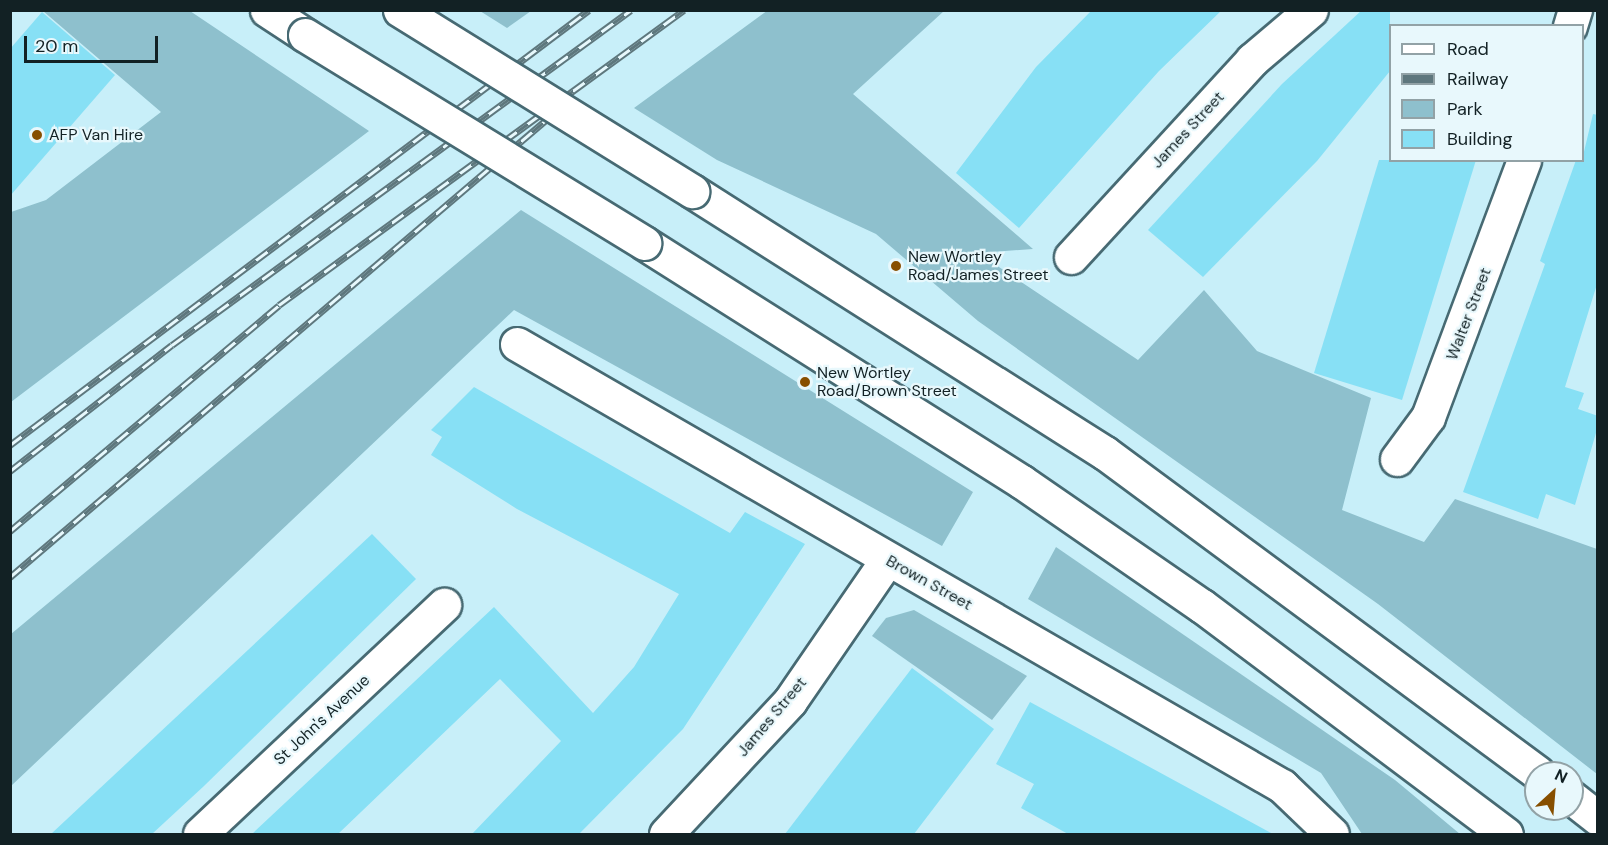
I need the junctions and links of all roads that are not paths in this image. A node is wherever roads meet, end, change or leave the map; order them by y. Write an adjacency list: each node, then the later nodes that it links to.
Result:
1 (267, 10): 16 (main road, bridge)
2 (400, 10): 10 (main road, bridge)
3 (1311, 10): 5 (main road, James Street)
4 (1523, 162): 7 (main road, Walter Street)
5 (1071, 257)
6 (517, 344): 8 (main road, Brown Street)
7 (1398, 459)
8 (886, 560): 14 (main road, James Street); 15 (main road, Brown Street)
9 (444, 605): 13 (main road, St John's Avenue)
10 (1524, 762)
11 (1584, 807): 12 (main road)
12 (1598, 818)
13 (200, 834)
14 (666, 834)
15 (1332, 834)
16 (1506, 834)

